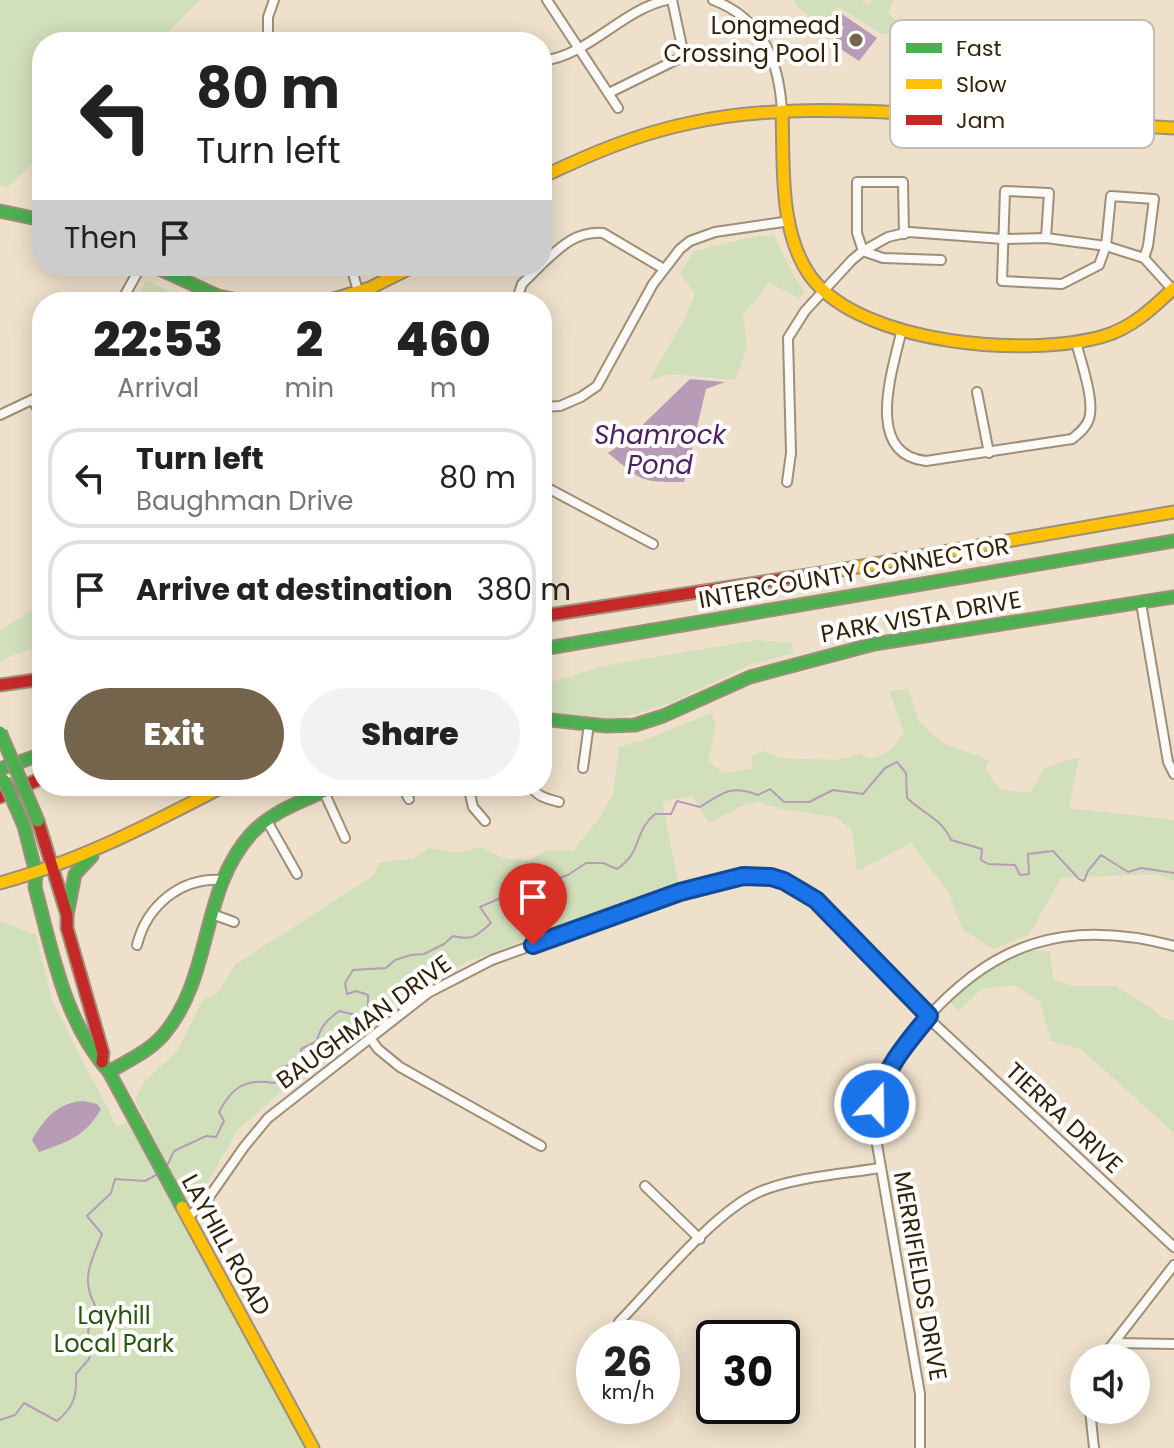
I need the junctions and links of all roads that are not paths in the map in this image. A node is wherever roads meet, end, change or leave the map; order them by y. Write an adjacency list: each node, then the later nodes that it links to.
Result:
1 (274, 0): 5 (street)
2 (547, 0): 6 (street)
3 (670, 0): 6 (street); 8 (street)
4 (713, 0): 10 (street)
5 (268, 32)
6 (579, 49): 7 (street); 8 (street)
7 (552, 58)
8 (609, 93): 9 (street)
9 (618, 108)
10 (782, 111): 11 (main road); 14 (main road); 17 (main road)
11 (890, 112)
12 (1154, 127): 13 (main road)
13 (1174, 128)
14 (552, 172)
15 (0, 211): 16 (main road)
16 (32, 218)
17 (790, 221): 26 (street); 32 (main road)
18 (904, 234): 20 (street); 22 (street); 22 (street)
19 (1046, 238): 20 (street); 20 (street); 21 (street)
20 (1003, 239): 21 (street)
21 (1106, 246): 24 (street); 24 (street)
22 (863, 251): 25 (street); 32 (street)
23 (552, 254): 26 (street)
24 (1144, 258): 29 (street)
25 (941, 260)
26 (664, 269): 37 (street)
27 (175, 276): 30 (main road)
28 (398, 276): 31 (main road)
29 (1173, 289): 34 (main road)
30 (209, 292)
31 (370, 292)
32 (823, 293): 33 (main road); 40 (street)
33 (902, 329): 34 (main road); 39 (street)
34 (1076, 342): 39 (street)
35 (977, 392): 39 (street)
36 (32, 401): 38 (street)
37 (552, 406)
38 (0, 415)
39 (989, 453)
40 (787, 482)
41 (552, 490): 44 (street)
42 (1174, 512): 47 (main road, INTERCOUNTY CONNECTOR)
43 (1174, 541): 48 (main road, INTERCOUNTY CONNECTOR)
44 (653, 544)
45 (1174, 597): 46 (main road, PARK VISTA DRIVE)
46 (1141, 603): 52 (main road, PARK VISTA DRIVE); 57 (street)
47 (552, 614)
48 (552, 648)
49 (32, 680): 50 (main road)
50 (0, 685)
51 (552, 720): 52 (main road, PARK VISTA DRIVE)
52 (589, 724): 55 (street)
53 (0, 732): 72 (main road, LAYHILL ROAD, bridge)
54 (32, 758): 56 (main road)
55 (583, 768)
56 (0, 771): 73 (main road, LAYHILL ROAD, bridge)
57 (1174, 774)
58 (32, 783): 65 (main road)
59 (205, 796): 71 (main road)
60 (316, 796): 68 (main road)
61 (326, 796): 70 (street)
62 (407, 796): 66 (street)
63 (470, 796): 69 (street)
64 (541, 796): 67 (street)
65 (0, 797)
66 (409, 799)
67 (559, 802)
68 (267, 821): 74 (street); 75 (main road)
69 (485, 821)
70 (345, 838)
71 (109, 845): 72 (main road); 78 (main road)
72 (53, 866): 73 (main road); 78 (main road, LAYHILL ROAD)
73 (36, 873): 76 (main road); 84 (main road, LAYHILL ROAD)
74 (297, 874)
75 (223, 880): 77 (main road); 80 (street)
76 (0, 883)
77 (212, 914): 79 (street); 84 (main road)
78 (67, 915): 84 (main road, LAYHILL ROAD)
79 (234, 922)
80 (137, 945)
81 (1174, 946): 82 (street, MERRIFIELDS DRIVE)
82 (928, 1017): 83 (street, BAUGHMAN DRIVE); 86 (street, MERRIFIELDS DRIVE); 90 (street, TIERRA DRIVE)
83 (370, 1038): 85 (street); 88 (street, BAUGHMAN DRIVE)
84 (106, 1067): 88 (main road, LAYHILL ROAD)
85 (541, 1146)
86 (880, 1168): 89 (street); 97 (street, MERRIFIELDS DRIVE)
87 (645, 1186): 89 (street)
88 (187, 1218): 96 (main road, LAYHILL ROAD)
89 (700, 1239): 92 (street)
90 (1174, 1247)
91 (1174, 1265): 93 (street)
92 (621, 1320)
93 (1114, 1343): 94 (street)
94 (1174, 1344)
95 (1091, 1424): 98 (street)
96 (313, 1448)
97 (920, 1448)
98 (1094, 1448)

